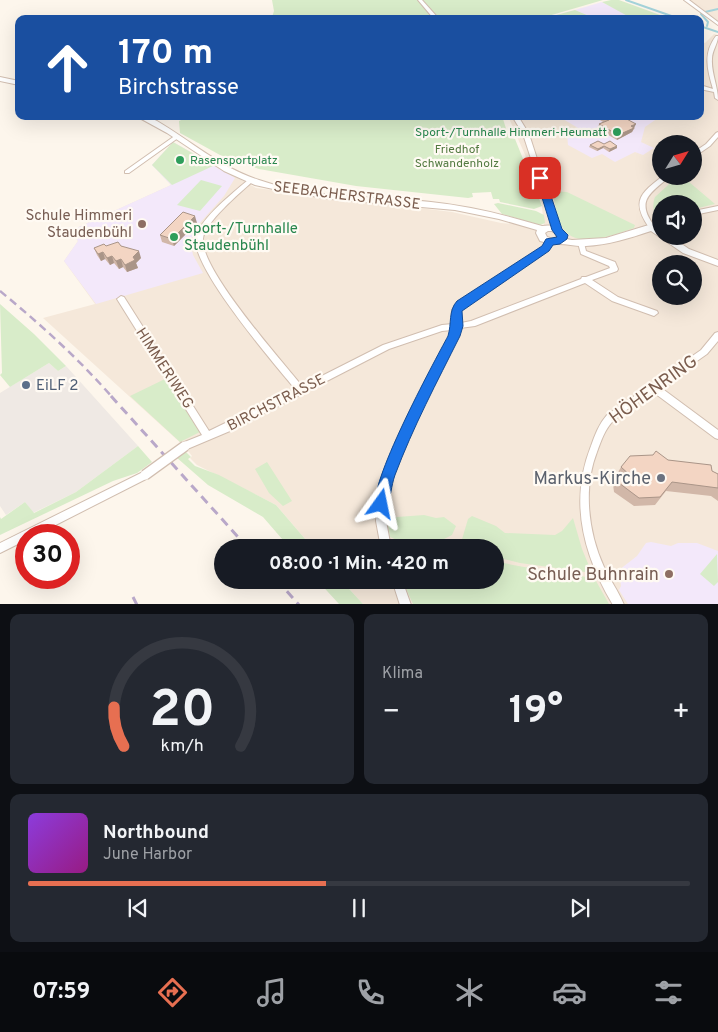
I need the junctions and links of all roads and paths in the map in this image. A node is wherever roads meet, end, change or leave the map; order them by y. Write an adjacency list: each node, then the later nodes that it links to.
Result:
1 (420, 0): 3 (street)
2 (686, 0): 4 (street)
3 (433, 15)
4 (718, 24)
5 (718, 37): 8 (street)
6 (0, 79): 7 (street)
7 (15, 82)
8 (716, 83): 10 (street)
9 (704, 88): 10 (street)
10 (716, 91): 11 (street)
11 (718, 98)
12 (146, 120): 15 (street, SEEBACHERSTRASSE)
13 (517, 120): 24 (street)
14 (718, 134): 16 (street)
15 (176, 137): 17 (street); 18 (street, SEEBACHERSTRASSE)
16 (702, 150)
17 (127, 172)
18 (250, 181): 24 (street, SEEBACHERSTRASSE); 36 (street)
19 (656, 185): 22 (street)
20 (718, 208): 21 (street)
21 (702, 211)
22 (652, 221)
23 (652, 227): 25 (street, SEEBACHERSTRASSE)
24 (550, 235): 25 (street, SEEBACHERSTRASSE); 31 (street)
25 (580, 243): 28 (street, BIRCHSTRASSE)
26 (676, 245): 27 (street)
27 (718, 263)
28 (585, 279): 30 (street); 31 (street, BIRCHSTRASSE)
29 (121, 300): 38 (street, HIMMERIWEG)
30 (654, 313)
31 (457, 326): 36 (street, BIRCHSTRASSE); 39 (street)
32 (718, 335): 33 (street, HÖHENRING)
33 (709, 346): 34 (street); 35 (street, HÖHENRING)
34 (718, 350)
35 (653, 387): 37 (street); 43 (street, HÖHENRING)
36 (301, 390): 38 (street, BIRCHSTRASSE)
37 (718, 435)
38 (208, 437): 40 (street, BIRCHSTRASSE, bridge)
39 (384, 539)
40 (0, 548)
41 (400, 589): 42 (street)
42 (406, 604)
43 (619, 604)

